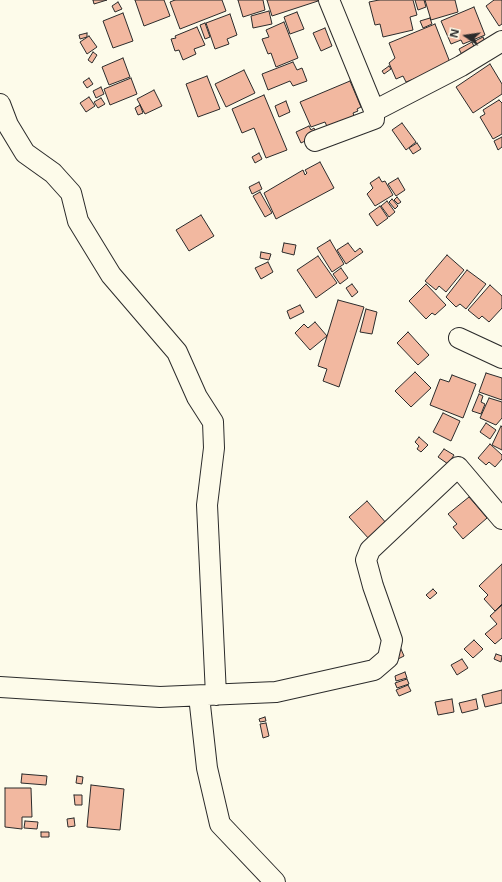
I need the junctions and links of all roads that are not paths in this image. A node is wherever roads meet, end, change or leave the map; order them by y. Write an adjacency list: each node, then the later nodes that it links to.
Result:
1 (329, 0): 4 (street)
2 (502, 41): 4 (street)
3 (0, 104): 10 (street)
4 (374, 111): 5 (street)
5 (315, 141)
6 (459, 338): 7 (street)
7 (502, 358)
8 (502, 519): 10 (street)
9 (0, 687): 10 (street)
10 (208, 695): 11 (street)
11 (275, 882)

